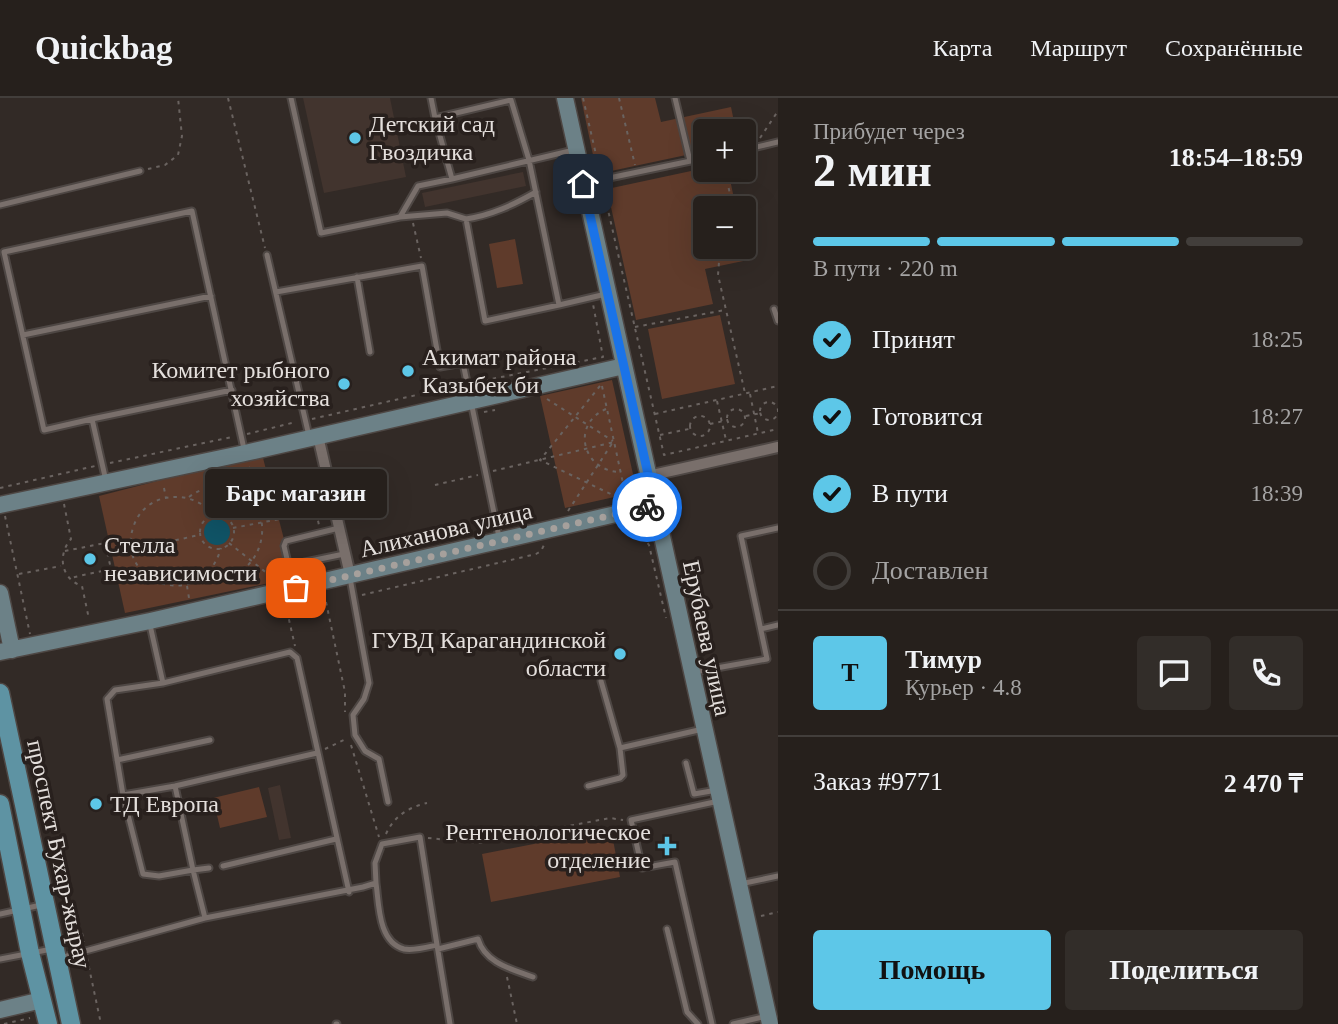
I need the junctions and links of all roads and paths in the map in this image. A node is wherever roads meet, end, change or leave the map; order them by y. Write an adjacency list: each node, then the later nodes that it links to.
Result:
1 (178, 98): 19 (path)
2 (228, 98): 29 (path)
3 (291, 98): 27 (lane)
4 (431, 98): 11 (lane)
5 (565, 98): 15 (street, Ерубаева улица)
6 (583, 98): 22 (path)
7 (620, 98): 20 (path)
8 (675, 98): 18 (lane)
9 (510, 99): 11 (lane); 16 (lane)
10 (778, 111): 13 (path)
11 (435, 118): 21 (lane)
12 (778, 142): 14 (lane)
13 (756, 144)
14 (756, 147)
15 (577, 150): 16 (lane); 23 (street, Ерубаева улица)
16 (529, 160): 21 (lane); 24 (lane)
17 (693, 160): 18 (lane)
18 (690, 161): 20 (lane)
19 (140, 171): 25 (lane)
20 (636, 173): 22 (lane)
21 (452, 178): 27 (lane)
22 (602, 180): 23 (lane); 40 (path)
23 (583, 184): 35 (street, Ерубаева улица)
24 (536, 192): 28 (lane); 36 (lane)
25 (0, 205)
26 (411, 216): 27 (lane); 28 (lane); 31 (path)
27 (400, 217)
28 (466, 219): 36 (lane)
29 (267, 256): 33 (lane)
30 (725, 259): 38 (path)
31 (422, 266): 32 (lane); 45 (lane)
32 (357, 278): 33 (lane); 42 (lane)
33 (276, 292): 62 (lane)
34 (211, 296): 41 (lane); 41 (lane); 47 (lane)
35 (599, 296): 36 (lane); 43 (path); 44 (street, Ерубаева улица)
36 (559, 305)
37 (774, 309): 39 (lane)
38 (726, 310): 40 (path); 48 (path)
39 (778, 321)
40 (634, 327): 56 (path)
41 (23, 335): 60 (lane)
42 (370, 352)
43 (597, 365): 44 (street); 45 (path); 52 (street)
44 (624, 366): 82 (street, Ерубаева улица)
45 (467, 384): 52 (lane); 62 (path)
46 (778, 386): 49 (path)
47 (232, 390): 60 (lane); 69 (lane)
48 (745, 393): 49 (path); 51 (path)
49 (750, 393): 57 (path)
50 (546, 398): 59 (path)
51 (716, 400): 56 (path); 63 (path)
52 (470, 402): 71 (street); 81 (lane)
53 (607, 409): 59 (path); 65 (path); 73 (path)
54 (778, 409): 55 (path); 55 (path)
55 (761, 413): 57 (path)
56 (654, 414): 70 (path)
57 (754, 414): 58 (path); 68 (path)
58 (745, 416): 61 (path); 61 (path)
59 (575, 417): 65 (path); 77 (path)
60 (93, 419): 78 (lane)
61 (728, 419): 63 (path)
62 (305, 420): 69 (path); 71 (lane)
63 (721, 421): 64 (path); 72 (path)
64 (709, 424): 66 (path); 66 (path)
65 (588, 425): 73 (path); 75 (path)
66 (691, 428): 70 (path)
67 (778, 429): 68 (path)
68 (758, 434): 72 (path)
69 (241, 435): 76 (lane); 78 (path)
70 (659, 435): 72 (path)
71 (314, 438): 76 (street); 102 (street)
72 (726, 441)
73 (614, 442): 75 (path); 79 (path); 80 (path)
74 (778, 447): 82 (street)
75 (586, 448): 77 (path); 79 (path)
76 (249, 458): 84 (street); 88 (path)
77 (540, 460): 81 (path); 83 (path)
78 (103, 464): 84 (lane); 86 (path)
79 (598, 466): 80 (path); 83 (path)
80 (620, 472): 83 (path)
81 (485, 473): 85 (path); 107 (lane)
82 (648, 476): 94 (street, Ерубаева улица)
83 (587, 482): 96 (path)
84 (107, 484): 95 (street)
85 (435, 485)
86 (0, 488)
87 (164, 488): 89 (path)
88 (238, 491): 90 (path); 99 (path); 100 (path)
89 (166, 498): 90 (path); 110 (path)
90 (188, 498): 98 (path)
91 (372, 500): 93 (path)
92 (64, 503): 111 (path)
93 (352, 504)
94 (655, 505): 97 (street, Алиханова улица); 135 (street, Ерубаева улица)
95 (3, 510): 116 (path)
96 (568, 511)
97 (629, 511): 104 (street, Алиханова улица); 129 (path)
98 (214, 515): 99 (path); 106 (path)
99 (225, 517): 101 (path)
100 (262, 523): 101 (path); 105 (path); 114 (path)
101 (233, 528): 108 (path)
102 (339, 528): 105 (lane); 112 (street)
103 (778, 528): 131 (lane)
104 (551, 529): 107 (street, Алиханова улица); 123 (path)
105 (320, 533): 112 (lane)
106 (200, 534): 109 (path); 110 (path)
107 (500, 541): 118 (street, Алиханова улица)
108 (229, 543): 109 (path); 114 (path)
109 (221, 548): 117 (path)
110 (132, 550): 113 (path); 121 (path)
111 (64, 551): 113 (path); 115 (path)
112 (344, 554): 118 (street)
113 (108, 556): 119 (path)
114 (251, 561): 117 (path); 120 (path)
115 (63, 565): 116 (path); 119 (path)
116 (18, 574): 132 (path)
117 (206, 574): 121 (path)
118 (350, 575): 123 (lane); 128 (street, Алиханова улица)
119 (69, 578): 127 (path)
120 (278, 583)
121 (187, 585): 125 (path)
122 (0, 593): 133 (street)
123 (354, 597): 153 (lane)
124 (326, 602): 139 (path)
125 (190, 603)
126 (287, 611): 134 (path)
127 (89, 619)
128 (150, 621): 133 (street, Алиханова улица); 137 (lane)
129 (667, 625)
130 (778, 625): 131 (lane)
131 (761, 629): 135 (lane)
132 (30, 635)
133 (6, 651)
134 (297, 657): 137 (lane); 145 (lane)
135 (691, 672): 140 (street, Ерубаева улица)
136 (601, 681): 144 (lane)
137 (163, 683): 147 (lane)
138 (0, 694): 146 (main road, проспект Бухар-жырау)
139 (345, 719)
140 (703, 729): 144 (lane); 152 (street, Ерубаева улица)
141 (347, 731): 142 (path)
142 (349, 738): 145 (path); 159 (path)
143 (210, 740): 147 (lane)
144 (620, 747): 150 (lane)
145 (317, 752): 149 (lane); 158 (lane)
146 (7, 760): 167 (main road, проспект Бухар-жырау)
147 (117, 760): 151 (lane)
148 (686, 763): 152 (lane)
149 (175, 786): 151 (lane); 162 (lane)
150 (588, 786)
151 (123, 795): 162 (lane)
152 (718, 796): 156 (lane); 165 (street, Ерубаева улица)
153 (388, 802)
154 (427, 803): 159 (path)
155 (0, 804): 168 (main road, проспект Бухар-жырау)
156 (631, 820): 157 (path); 190 (lane)
157 (419, 837): 159 (lane); 173 (lane)
158 (336, 839): 160 (lane); 166 (lane)
159 (382, 844): 164 (lane)
160 (223, 866)
161 (209, 867): 162 (lane)
162 (193, 870): 170 (lane)
163 (778, 876): 165 (lane)
164 (376, 883): 166 (lane); 173 (lane)
165 (739, 884): 182 (street, Ерубаева улица)
166 (349, 891): 170 (lane)
167 (44, 905): 168 (lane); 176 (main road, проспект Бухар-жырау)
168 (23, 909): 169 (lane); 175 (main road, проспект Бухар-жырау)
169 (0, 914)
170 (205, 918): 174 (lane)
171 (667, 929): 189 (lane)
172 (82, 933): 174 (path)
173 (438, 947): 178 (lane); 187 (lane)
174 (86, 951): 176 (lane); 186 (path)
175 (30, 953): 176 (lane); 177 (lane); 180 (main road, проспект Бухар-жырау)
176 (56, 954): 185 (main road, проспект Бухар-жырау)
177 (0, 959)
178 (505, 967): 179 (lane); 188 (path)
179 (533, 977)
180 (42, 1000): 181 (street); 183 (main road, проспект Бухар-жырау)
181 (0, 1010)
182 (769, 1020): 191 (lane)
183 (40, 1021): 184 (path)
184 (4, 1024)
185 (71, 1024)
186 (101, 1024)
187 (450, 1024)
188 (517, 1024)
189 (698, 1024)
190 (712, 1024)
191 (733, 1024)

